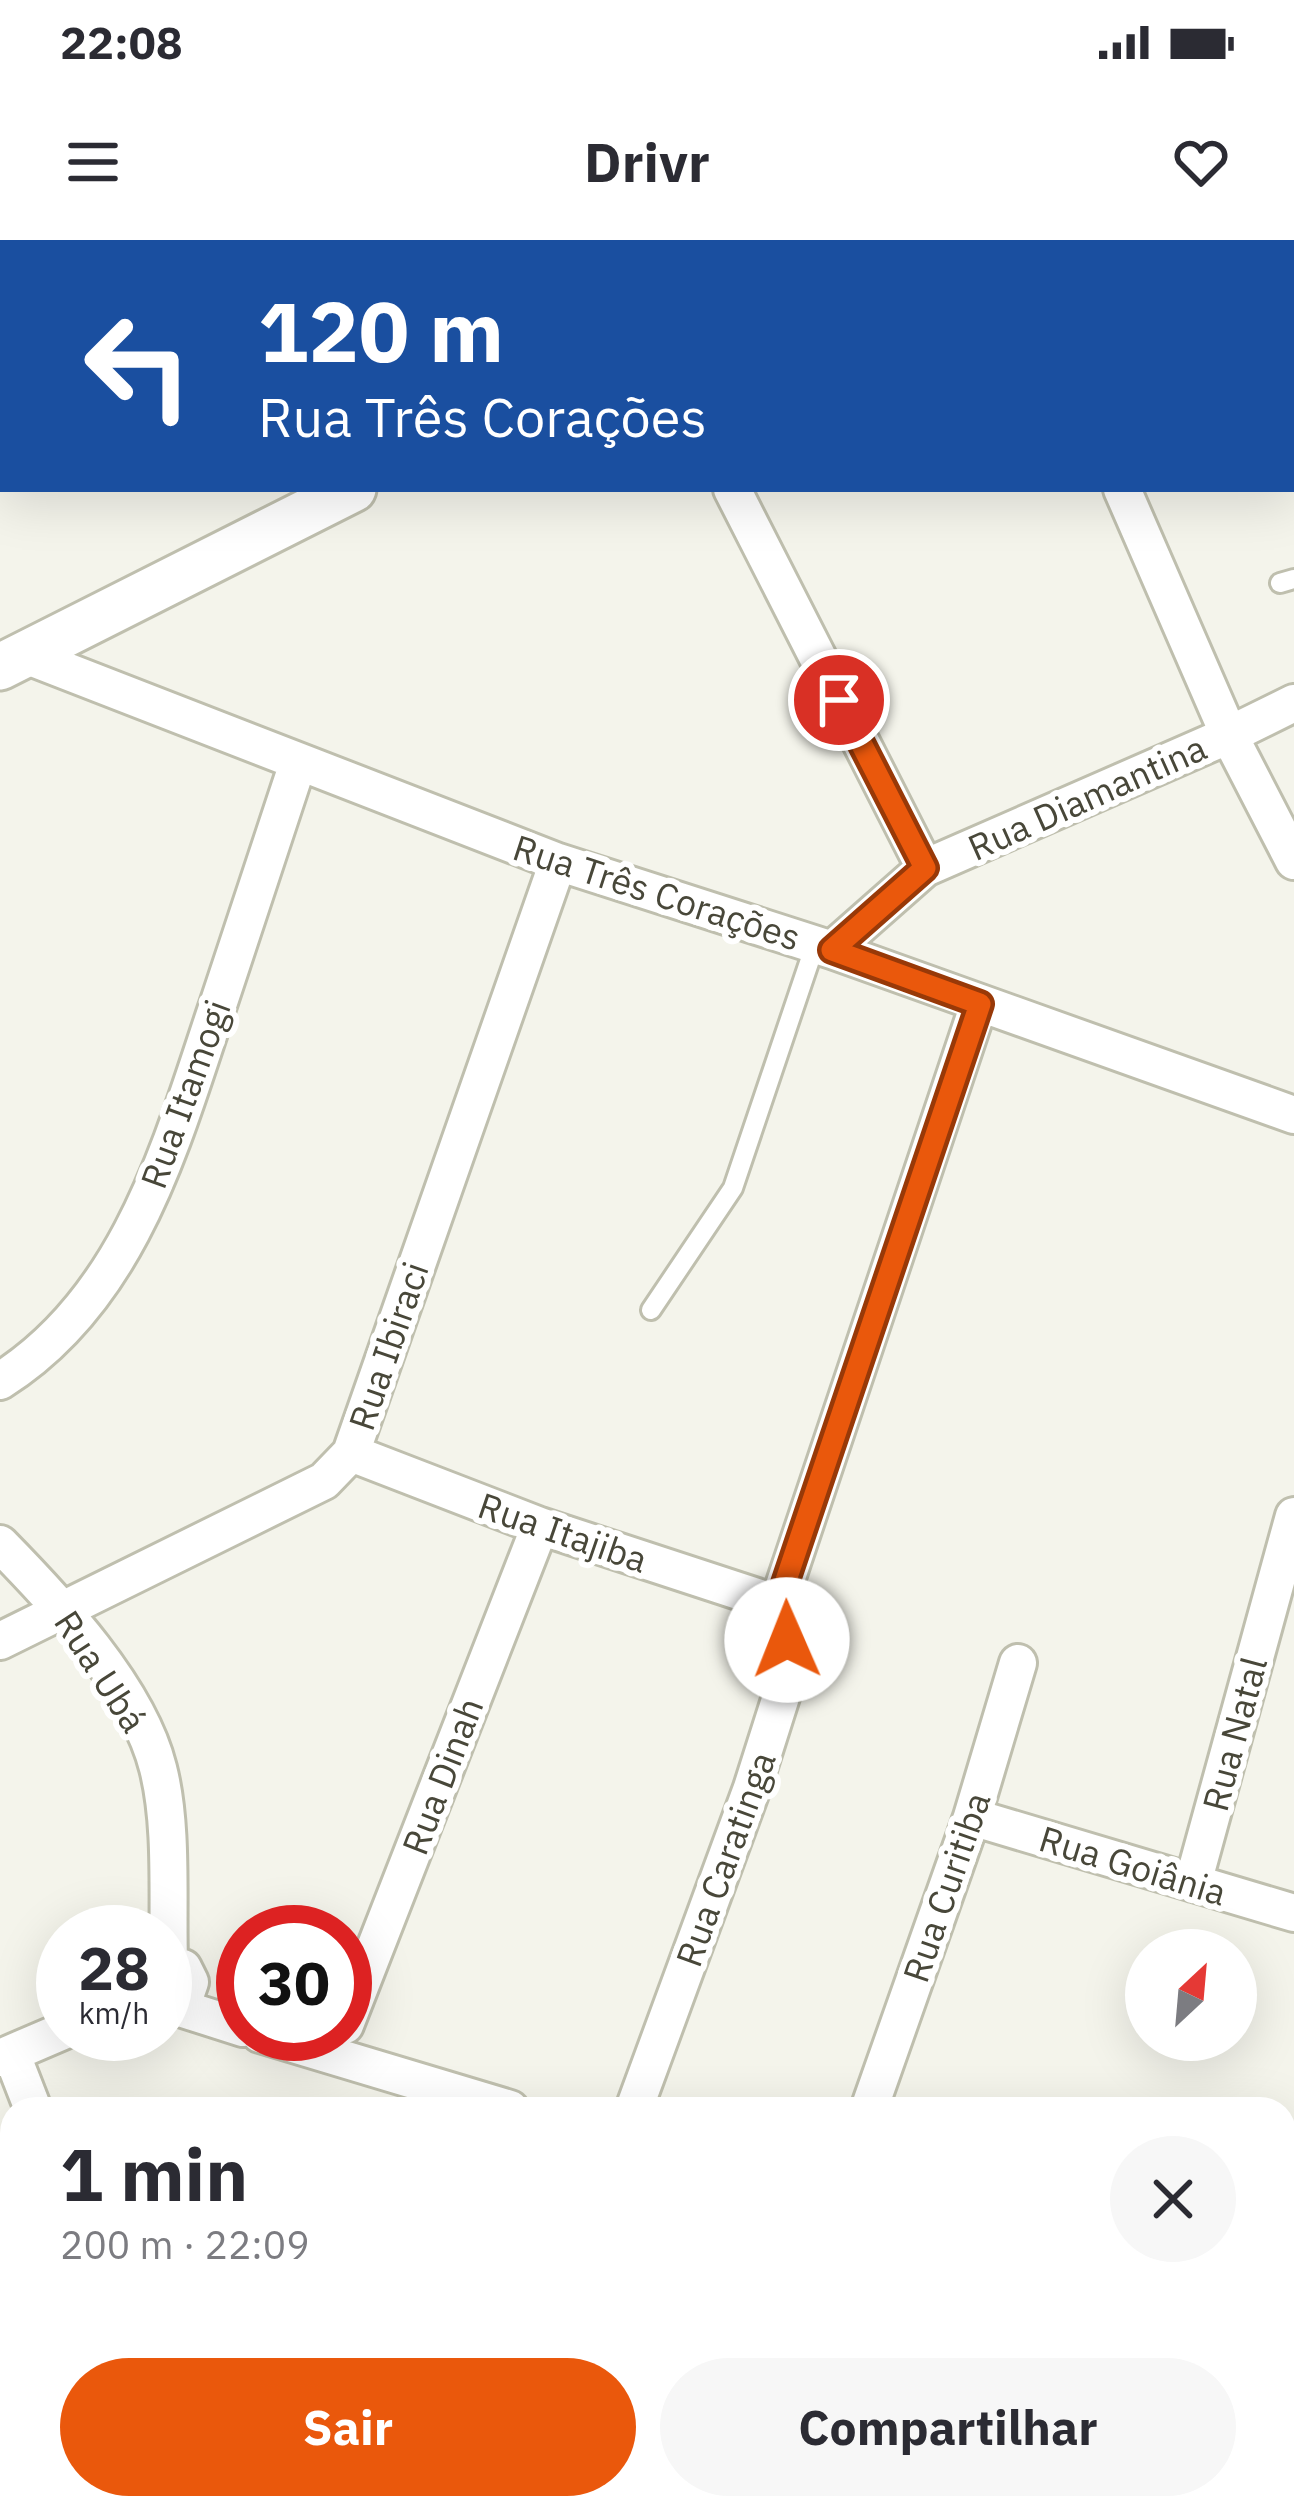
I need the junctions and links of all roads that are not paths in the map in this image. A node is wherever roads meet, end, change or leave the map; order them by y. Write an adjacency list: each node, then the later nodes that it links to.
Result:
1 (347, 492): 4 (street)
2 (734, 492): 10 (street)
3 (1123, 492): 6 (street)
4 (12, 661): 7 (street, Rua Três Corações)
5 (1294, 703): 6 (street, Rua Diamantina)
6 (1229, 735): 8 (street); 10 (street, Rua Diamantina)
7 (298, 763): 9 (street, Rua Três Corações); 15 (street, Rua Itamogi)
8 (1294, 861)
9 (558, 862): 11 (street, Rua Três Corações); 16 (street, Rua Ibiraci)
10 (925, 868): 11 (street, Rua Diamantina)
11 (824, 947): 12 (street, Rua Três Corações); 14 (lane)
12 (980, 1004): 13 (street, Rua Três Corações); 20 (street)
13 (1294, 1115)
14 (651, 1310)
15 (0, 1382)
16 (351, 1453): 18 (street, Rua Itajiba); 21 (street, Rua Ibiraci)
17 (1294, 1516): 25 (street, Rua Natal)
18 (539, 1526): 20 (street, Rua Itajiba); 28 (street, Rua Dinah)
19 (0, 1544): 21 (street, Rua Ubá)
20 (778, 1604): 34 (street, Rua Caratinga)
21 (63, 1608): 22 (street, Rua Ibiraci); 26 (street, Rua Ubá)
22 (0, 1641)
23 (1018, 1663): 24 (street, Rua Curitiba)
24 (972, 1817): 25 (street, Rua Goiânia); 35 (street, Rua Curitiba)
25 (1193, 1883): 27 (street, Rua Goiânia)
26 (166, 1905)
27 (1294, 1913)
28 (372, 1956)
29 (36, 2043): 31 (street)
30 (372, 2051): 33 (street)
31 (6, 2056): 32 (street)
32 (28, 2097)
33 (481, 2097)
34 (638, 2097)
35 (873, 2097)

